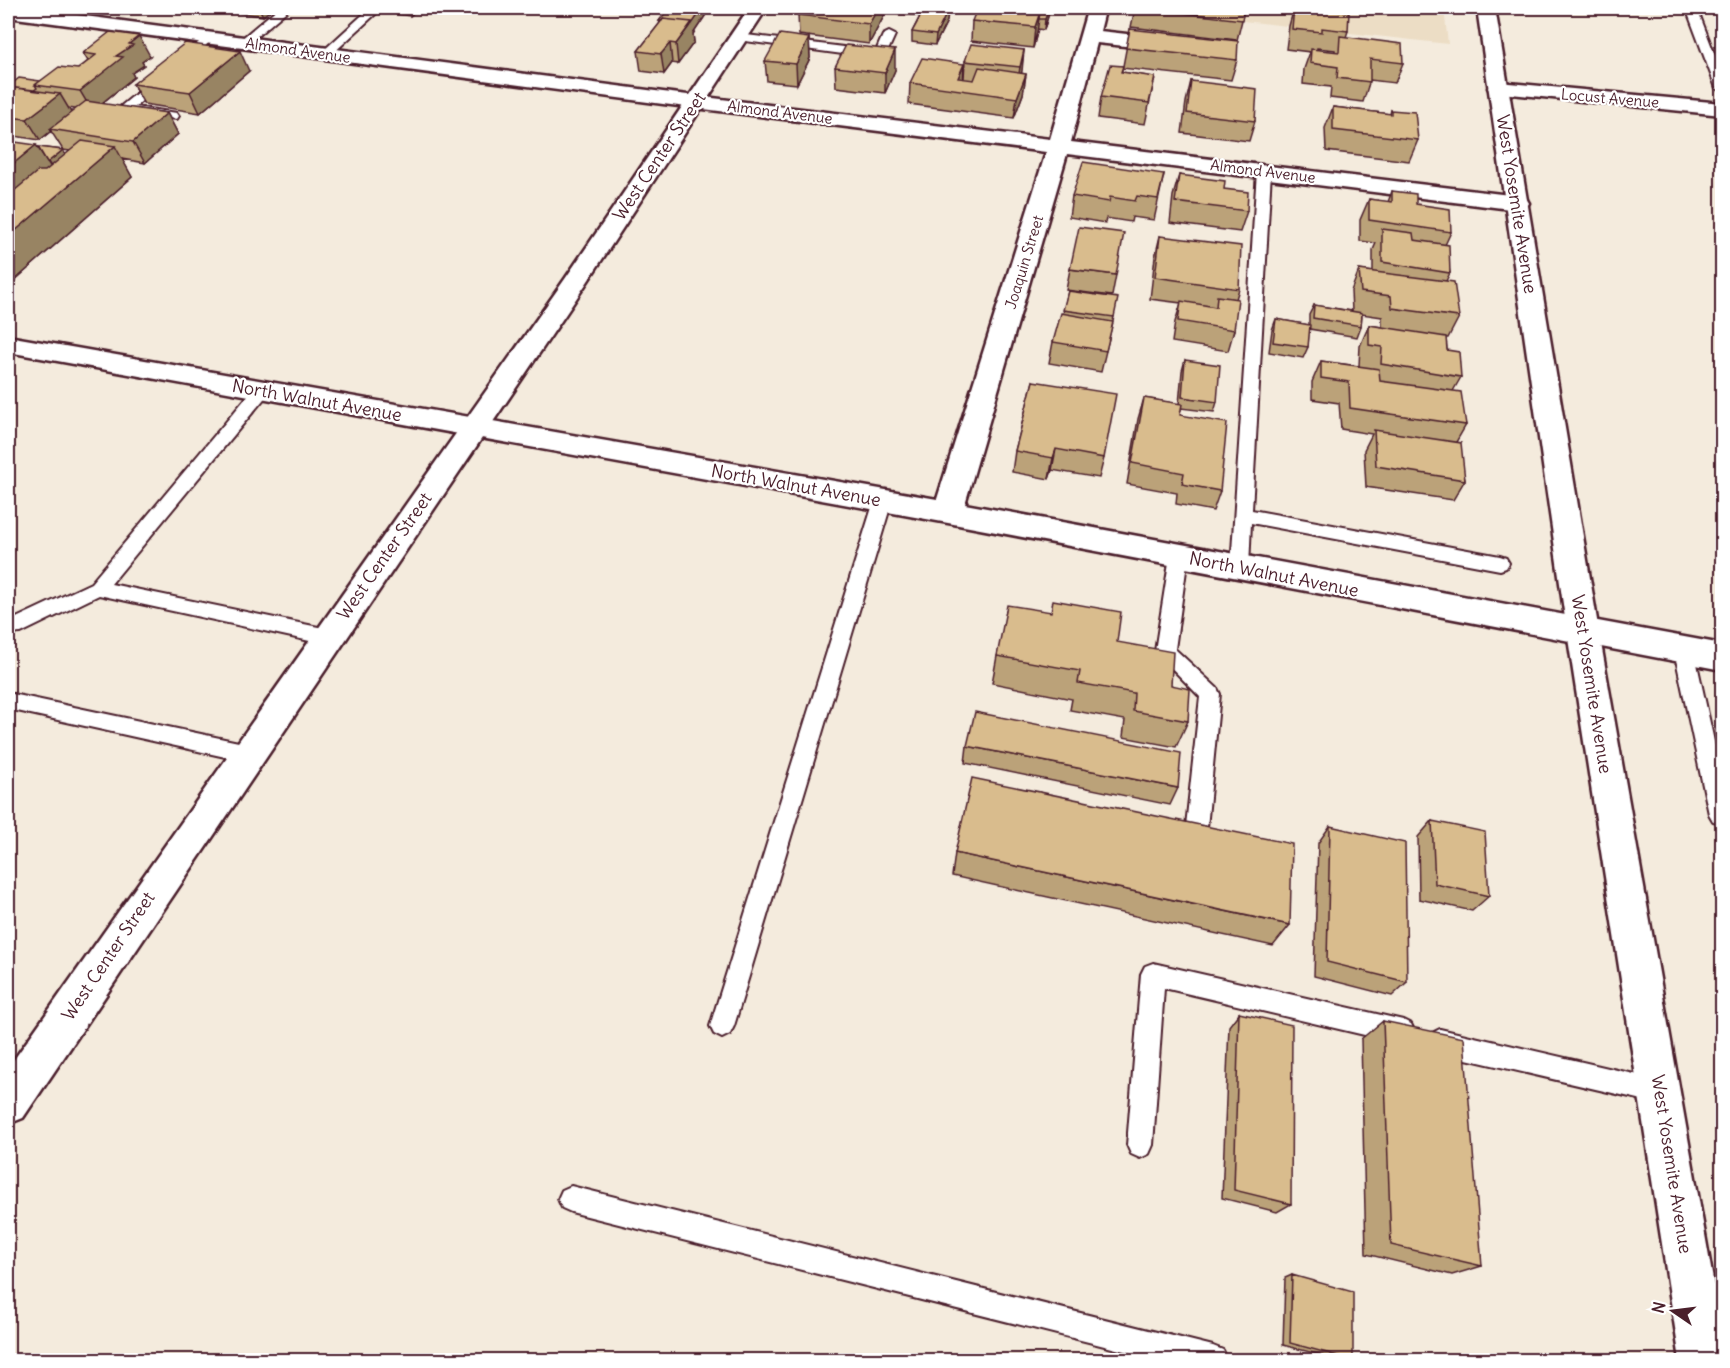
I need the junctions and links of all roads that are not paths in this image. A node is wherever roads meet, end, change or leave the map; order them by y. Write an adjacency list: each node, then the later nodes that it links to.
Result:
1 (284, 8): 12 (lane)
2 (376, 8): 14 (lane)
3 (758, 8): 10 (street, West Center Street)
4 (1486, 8): 15 (street, West Yosemite Avenue)
5 (1691, 8): 16 (lane)
6 (8, 11): 11 (street, Almond Avenue)
7 (1096, 11): 9 (street, Joaquin Street)
8 (889, 35): 10 (lane)
9 (1089, 36): 13 (street); 20 (street, Joaquin Street)
10 (738, 37): 17 (street, West Center Street)
11 (209, 38): 12 (street, Almond Avenue); 19 (lane)
12 (244, 42): 14 (street, Almond Avenue)
13 (1192, 48)
14 (326, 54): 17 (street, Almond Avenue)
15 (1498, 88): 18 (street, Locust Avenue); 22 (street, West Yosemite Avenue)
16 (1722, 88)
17 (696, 102): 20 (street, Almond Avenue); 25 (street, West Center Street)
18 (1722, 109)
19 (173, 116)
20 (1059, 145): 21 (street, Almond Avenue); 27 (street, Joaquin Street)
21 (1264, 171): 22 (street, Almond Avenue); 28 (lane)
22 (1518, 203): 34 (street, West Yosemite Avenue)
23 (8, 344): 24 (street, North Walnut Avenue)
24 (262, 390): 25 (street, North Walnut Avenue); 32 (lane)
25 (473, 428): 26 (street, North Walnut Avenue); 35 (street, West Center Street)
26 (883, 501): 27 (street, North Walnut Avenue); 42 (lane)
27 (948, 512): 29 (street, North Walnut Avenue)
28 (1243, 515): 30 (lane); 31 (lane)
29 (1179, 556): 31 (street, North Walnut Avenue); 41 (lane)
30 (1500, 562)
31 (1240, 567): 34 (street, North Walnut Avenue)
32 (97, 588): 33 (lane); 35 (lane)
33 (8, 627)
34 (1583, 632): 36 (street, North Walnut Avenue); 43 (street, West Yosemite Avenue)
35 (328, 637): 39 (street, West Center Street)
36 (1684, 650): 37 (street, North Walnut Avenue); 40 (lane)
37 (1722, 657)
38 (8, 701): 39 (lane)
39 (248, 753): 44 (street, West Center Street)
40 (1722, 814)
41 (1161, 830)
42 (722, 1026)
43 (1660, 1092): 45 (lane); 48 (street, West Yosemite Avenue)
44 (8, 1103)
45 (1140, 1145)
46 (571, 1199): 47 (lane)
47 (1213, 1360)
48 (1704, 1360)

